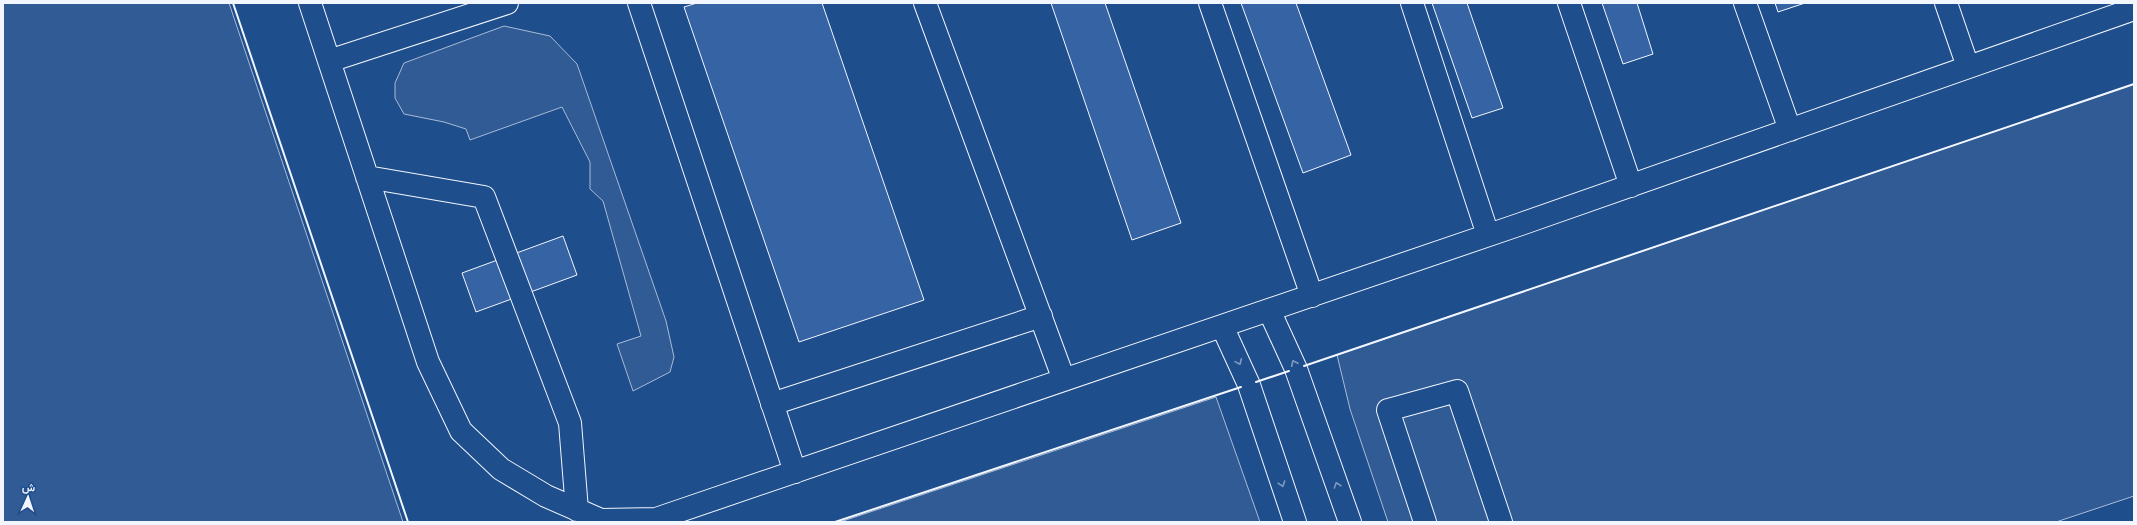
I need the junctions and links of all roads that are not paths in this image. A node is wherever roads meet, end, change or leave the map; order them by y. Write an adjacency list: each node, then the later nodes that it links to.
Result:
1 (310, 3): 11 (lane)
2 (507, 3): 11 (lane)
3 (639, 3): 22 (lane)
4 (925, 3): 19 (lane)
5 (1210, 3): 17 (lane)
6 (1412, 3): 16 (lane)
7 (1570, 3): 15 (lane)
8 (1745, 3): 13 (lane)
9 (1946, 3): 12 (lane)
10 (2134, 9): 12 (lane)
11 (329, 61): 14 (lane)
12 (1968, 67): 13 (lane)
13 (1790, 130): 15 (lane)
14 (367, 177): 24 (lane); 24 (lane)
15 (1631, 186): 16 (lane)
16 (1488, 236): 17 (lane)
17 (1312, 296): 18 (lane)
18 (1269, 310): 20 (lane); 26 (lane, one-way to 18)
19 (1041, 316): 21 (lane); 22 (lane)
20 (1222, 326): 21 (lane); 25 (lane, one-way to 25)
21 (1064, 380): 23 (lane)
22 (772, 404): 23 (lane)
23 (795, 472): 24 (lane)
24 (577, 510)
25 (1295, 522)
26 (1350, 522)
27 (1425, 522): 28 (lane)
28 (1501, 522)

